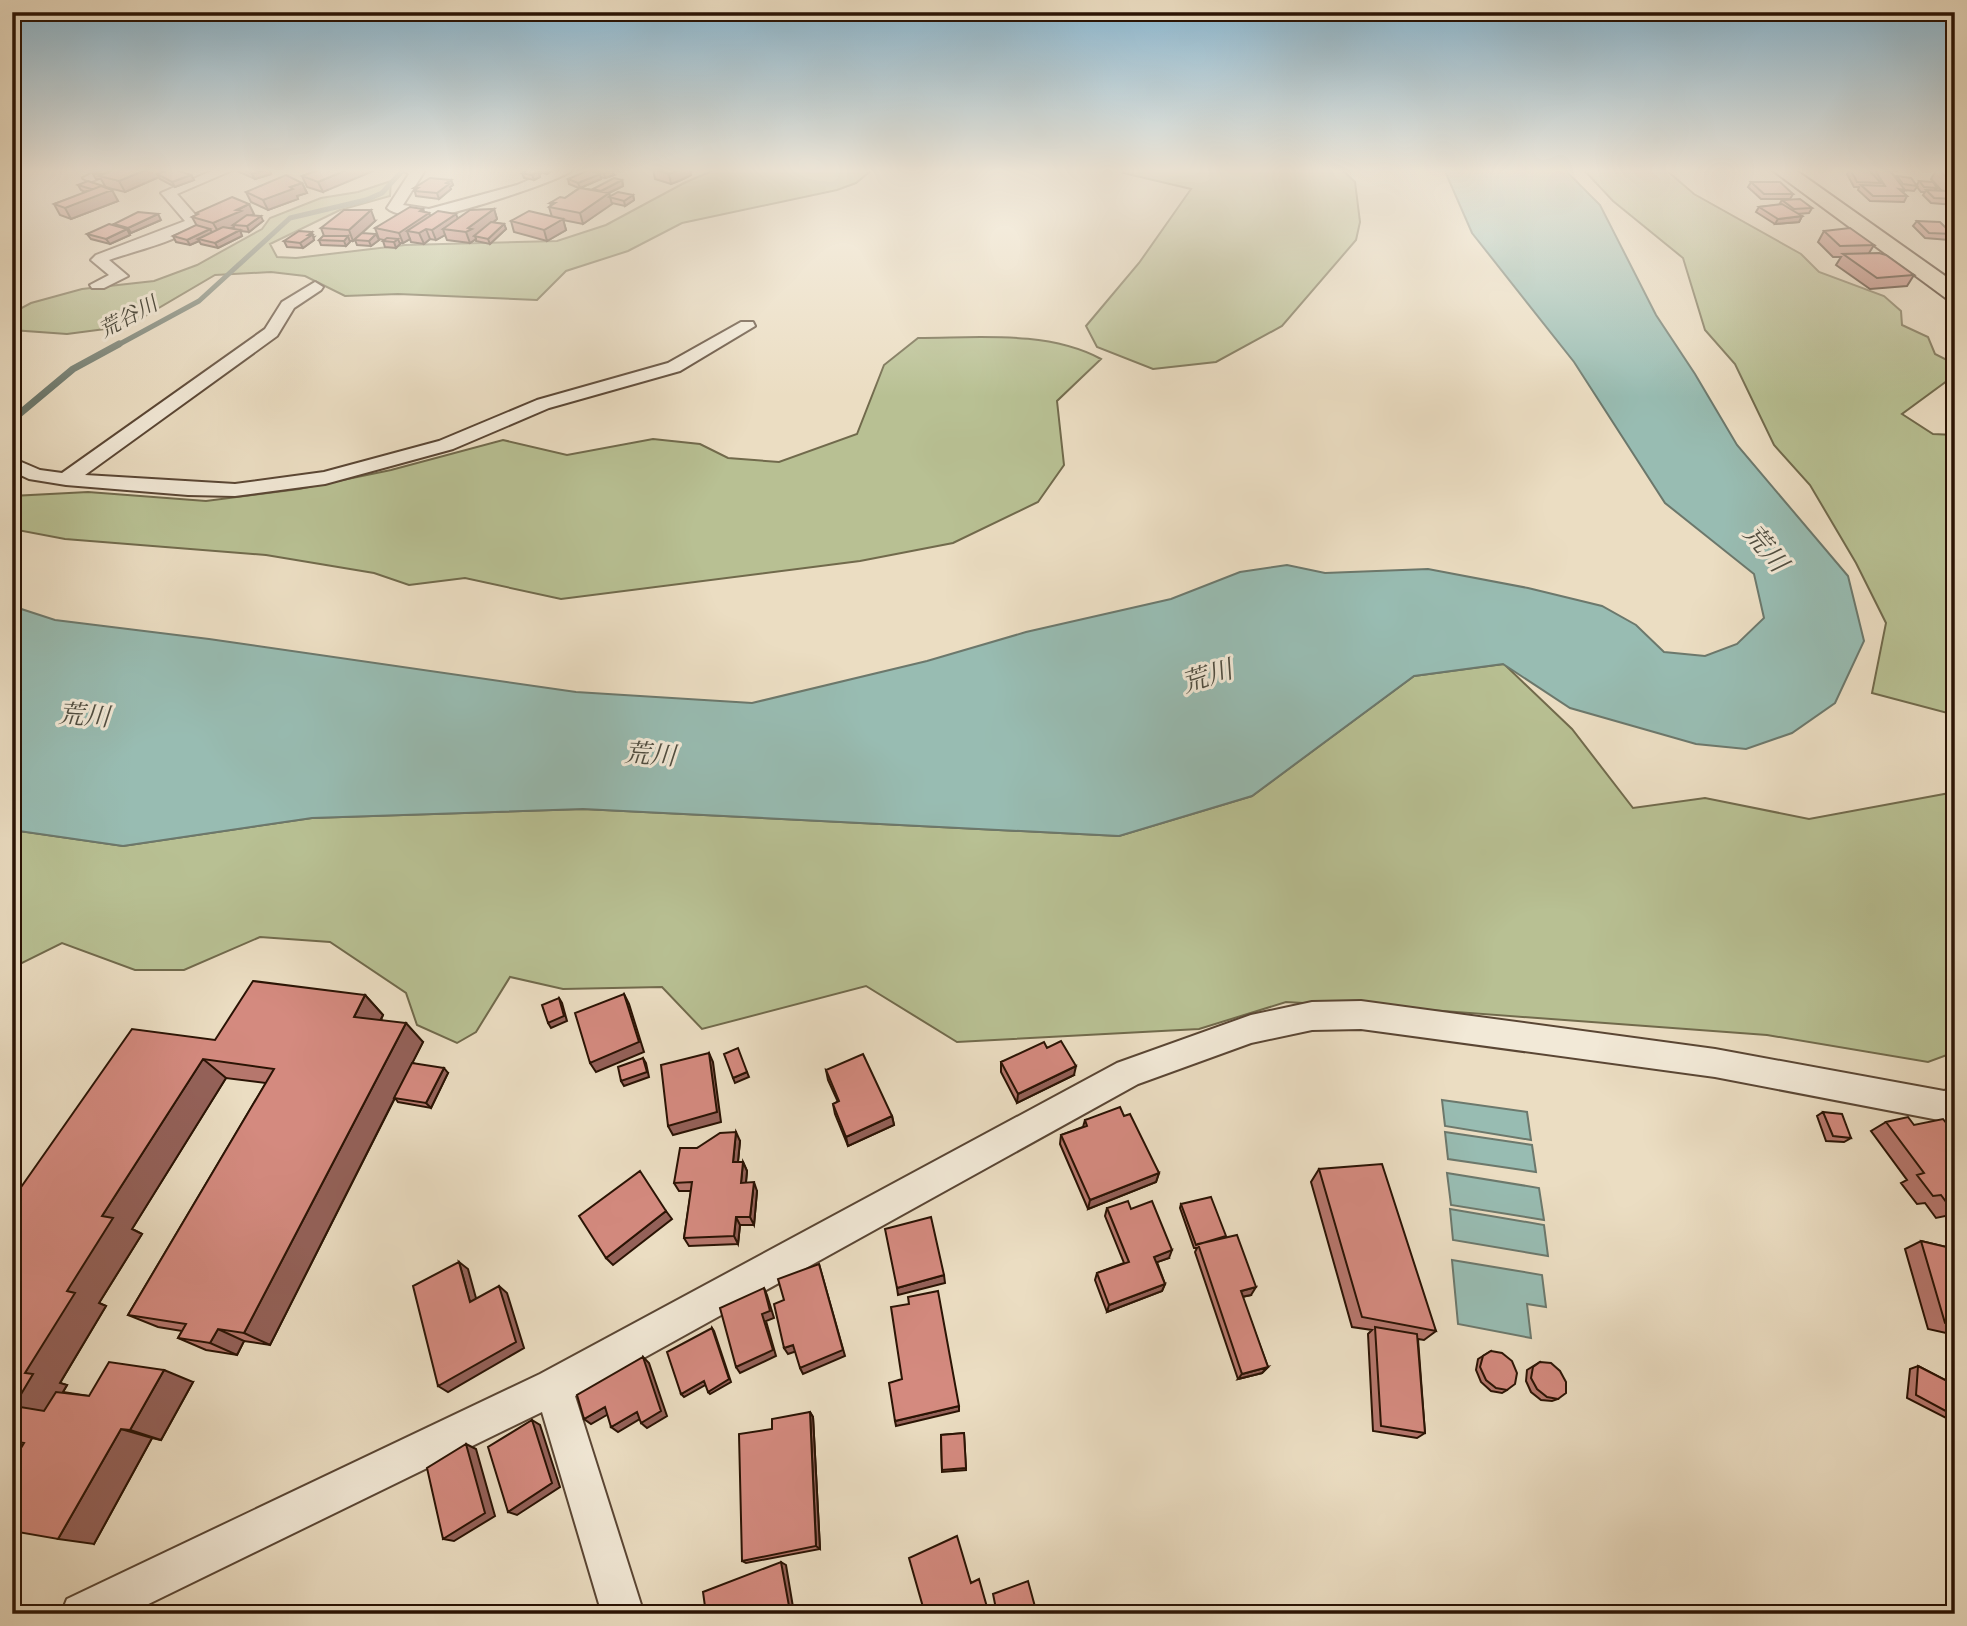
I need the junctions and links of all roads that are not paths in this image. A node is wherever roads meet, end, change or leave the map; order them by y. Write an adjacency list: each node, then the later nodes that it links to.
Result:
1 (138, 245): 5 (street)
2 (1887, 245): 7 (highway)
3 (1912, 245): 4 (highway)
4 (1955, 275)
5 (98, 285)
6 (315, 287): 10 (street)
7 (1955, 294)
8 (747, 326): 10 (street)
9 (12, 464): 10 (street)
10 (66, 480)
11 (1955, 1103): 12 (street)
12 (553, 1387): 13 (street); 14 (street)
13 (82, 1614)
14 (623, 1614)

